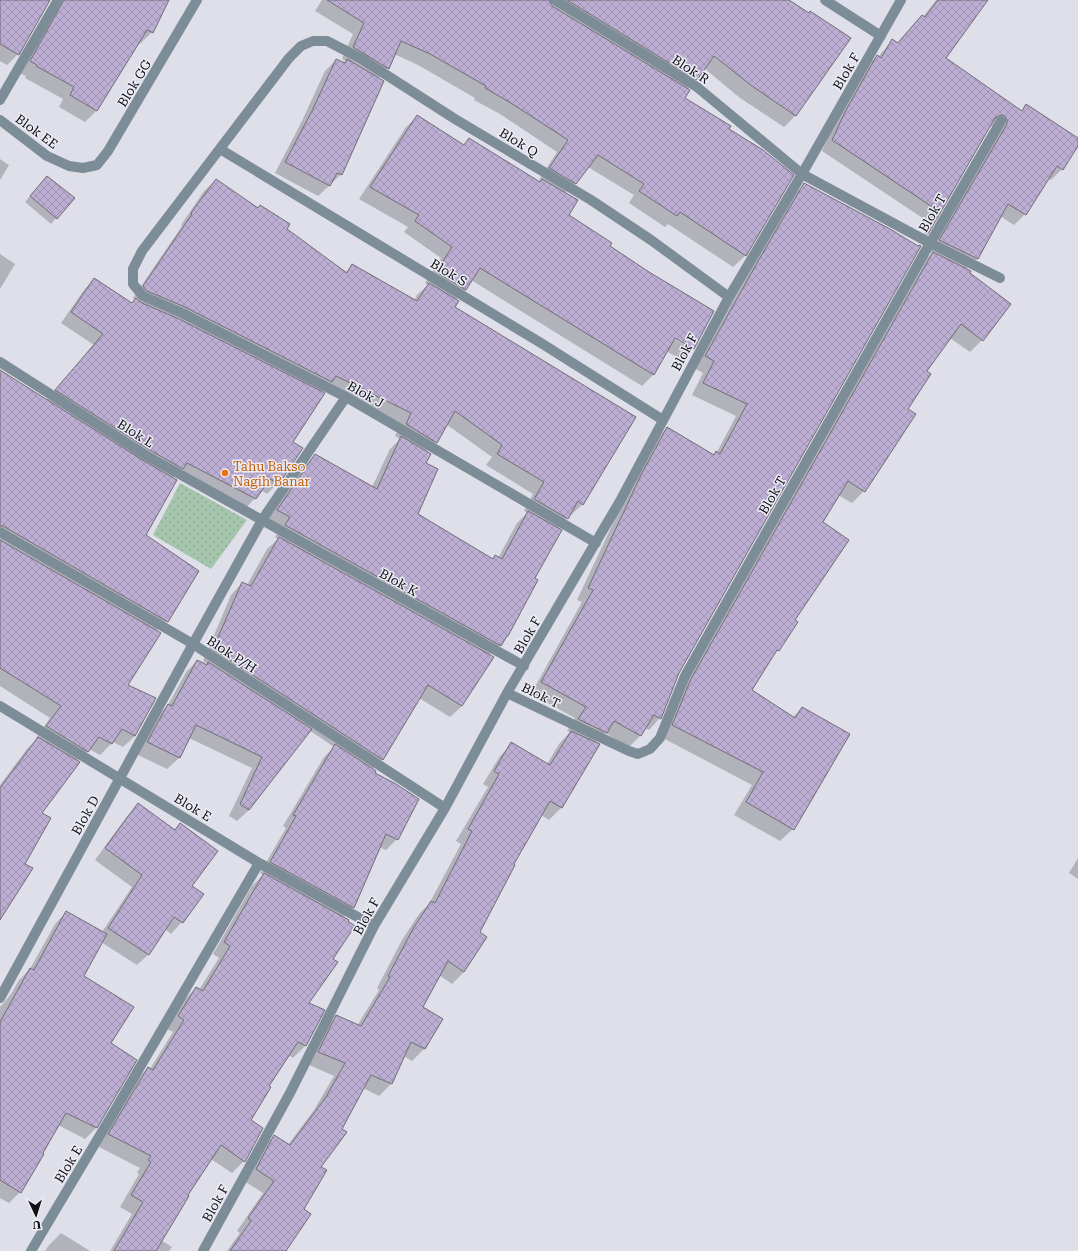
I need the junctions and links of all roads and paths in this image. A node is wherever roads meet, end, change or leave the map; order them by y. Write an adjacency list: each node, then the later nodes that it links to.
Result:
1 (58, 0): 7 (street)
2 (197, 0): 11 (street, Blok GG)
3 (555, 0): 12 (street, Blok R)
4 (825, 0): 6 (street)
5 (901, 0): 6 (street, Blok F)
6 (881, 36): 12 (street, Blok F)
7 (0, 100)
8 (0, 120): 11 (street, Blok EE)
9 (1001, 121): 13 (street, Blok T)
10 (220, 149): 14 (street, Blok Q); 16 (street, Blok Q); 19 (street, Blok S)
11 (84, 168)
12 (802, 174): 13 (street, Blok R); 16 (street, Blok F)
13 (930, 243): 15 (street, Blok R); 25 (street, Blok T)
14 (133, 269): 18 (street, Blok J)
15 (1000, 278)
16 (729, 297): 19 (street, Blok F)
17 (0, 362): 20 (street, Blok L)
18 (346, 397): 20 (street, Blok D); 22 (street, Blok J)
19 (663, 420): 22 (street, Blok F)
20 (262, 520): 23 (street, Blok D); 24 (street, Blok K)
21 (0, 532): 23 (street, Blok P/H)
22 (596, 543): 24 (street, Blok F)
23 (193, 644): 27 (street, Blok D); 28 (street, Blok P/H)
24 (524, 666): 25 (street, Blok F)
25 (508, 693): 28 (street, Blok F)
26 (1, 707): 27 (street, Blok E)
27 (120, 778): 29 (street, Blok E); 31 (street, Blok D)
28 (445, 808): 30 (street, Blok F)
29 (259, 863): 30 (street, Blok E); 32 (street, Blok E)
30 (374, 926): 33 (street, Blok F)
31 (0, 998)
32 (31, 1251)
33 (203, 1251)

